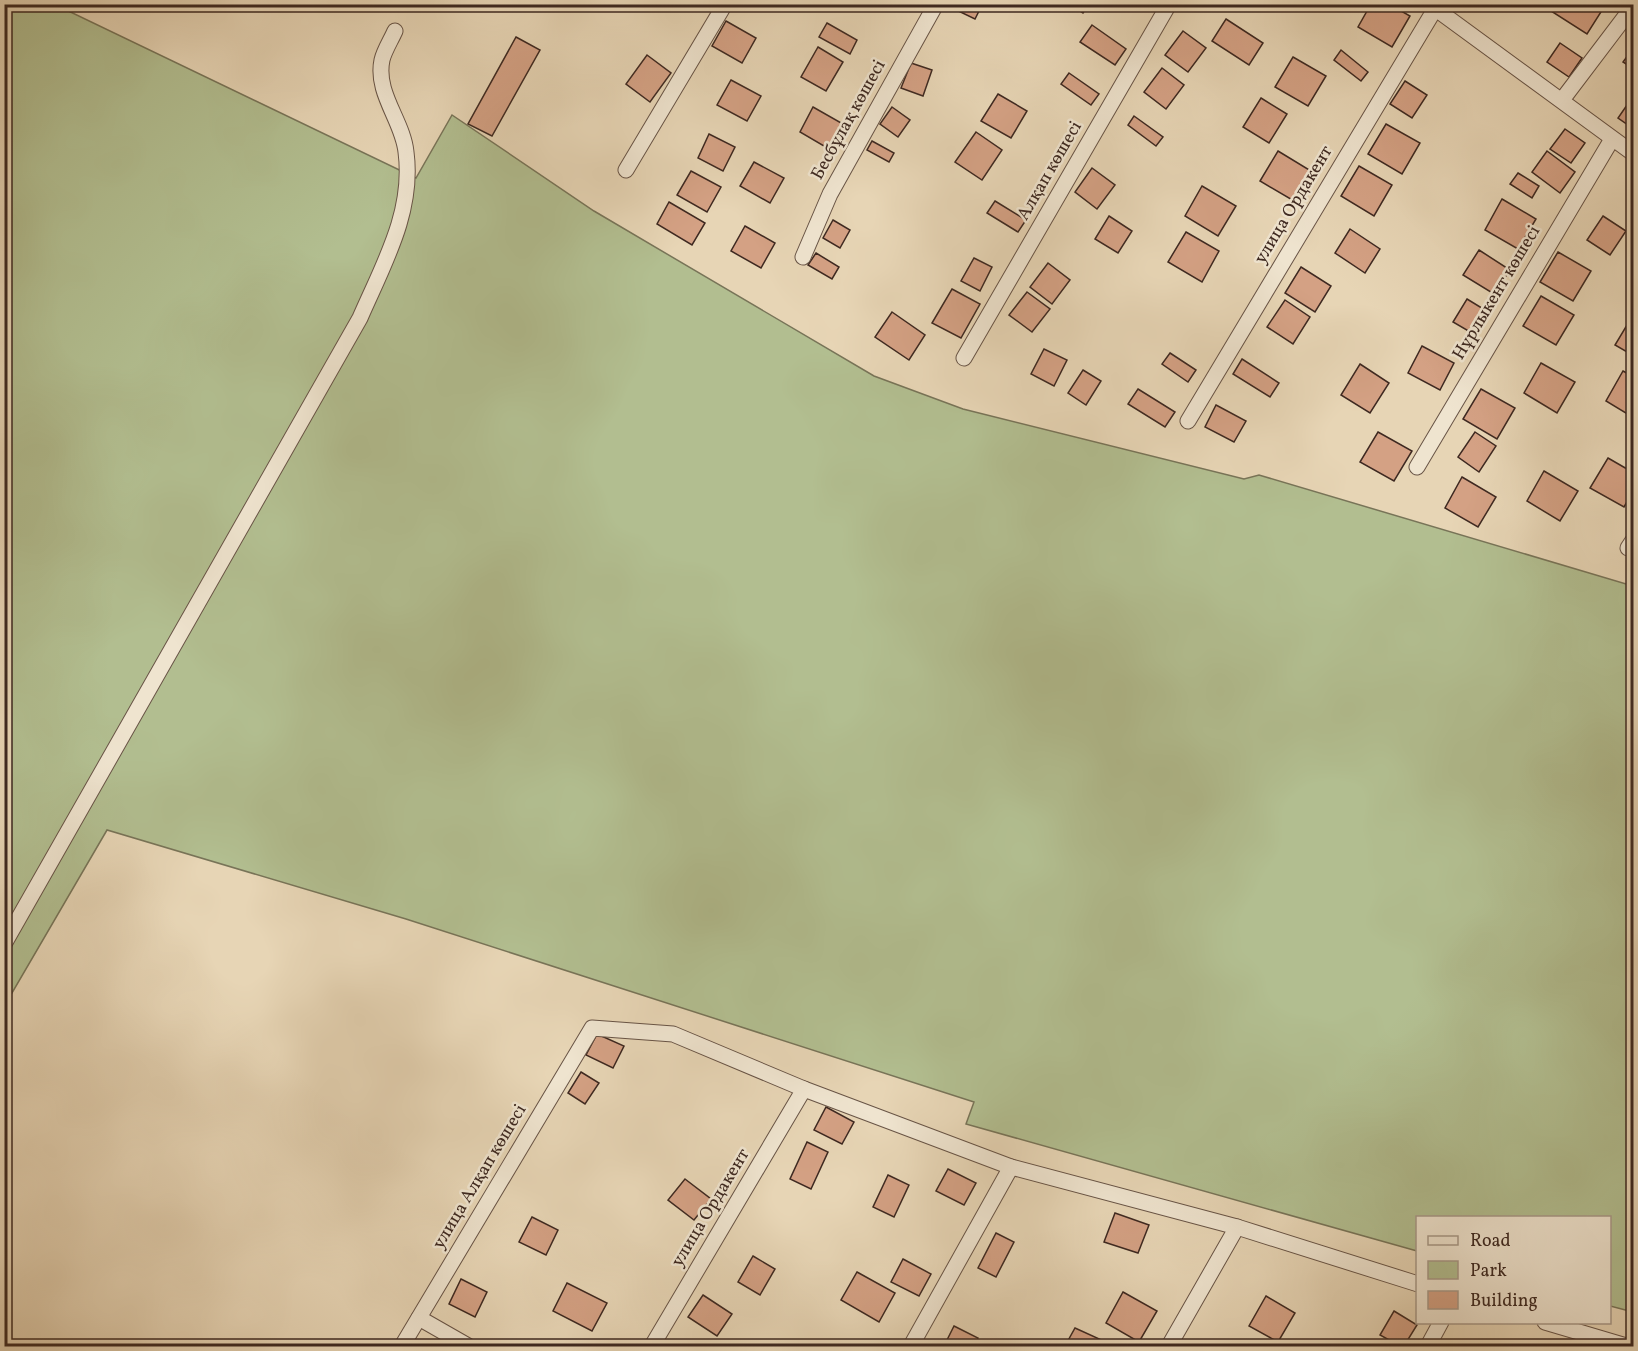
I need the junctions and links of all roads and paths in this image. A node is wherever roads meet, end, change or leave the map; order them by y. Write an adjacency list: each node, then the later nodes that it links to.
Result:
1 (725, 4): 10 (street)
2 (936, 4): 11 (street, Бесбұлақ көшесі)
3 (1169, 4): 12 (street, Алқап көшесі)
4 (1634, 5): 7 (street)
5 (1432, 7): 7 (street); 13 (street, улица Ордакент)
6 (395, 31): 15 (street)
7 (1562, 100): 8 (street)
8 (1611, 139): 9 (street); 14 (street, Нұрлыкент көшесі)
9 (1634, 154)
10 (626, 170)
11 (803, 257)
12 (964, 358)
13 (1188, 421)
14 (1417, 467)
15 (4, 944)
16 (804, 1089): 17 (street); 20 (street, улица Алқап көшесі); 25 (street, улица Ордакент)
17 (1011, 1167): 18 (street); 26 (street)
18 (1237, 1227): 19 (street); 27 (street)
19 (1416, 1283)
20 (418, 1318): 23 (street, улица Алқап көшесі); 24 (street)
21 (1440, 1324): 28 (street)
22 (1548, 1324): 29 (street)
23 (402, 1347)
24 (468, 1347)
25 (652, 1347)
26 (911, 1347)
27 (1169, 1347)
28 (1428, 1347)
29 (1626, 1347)

